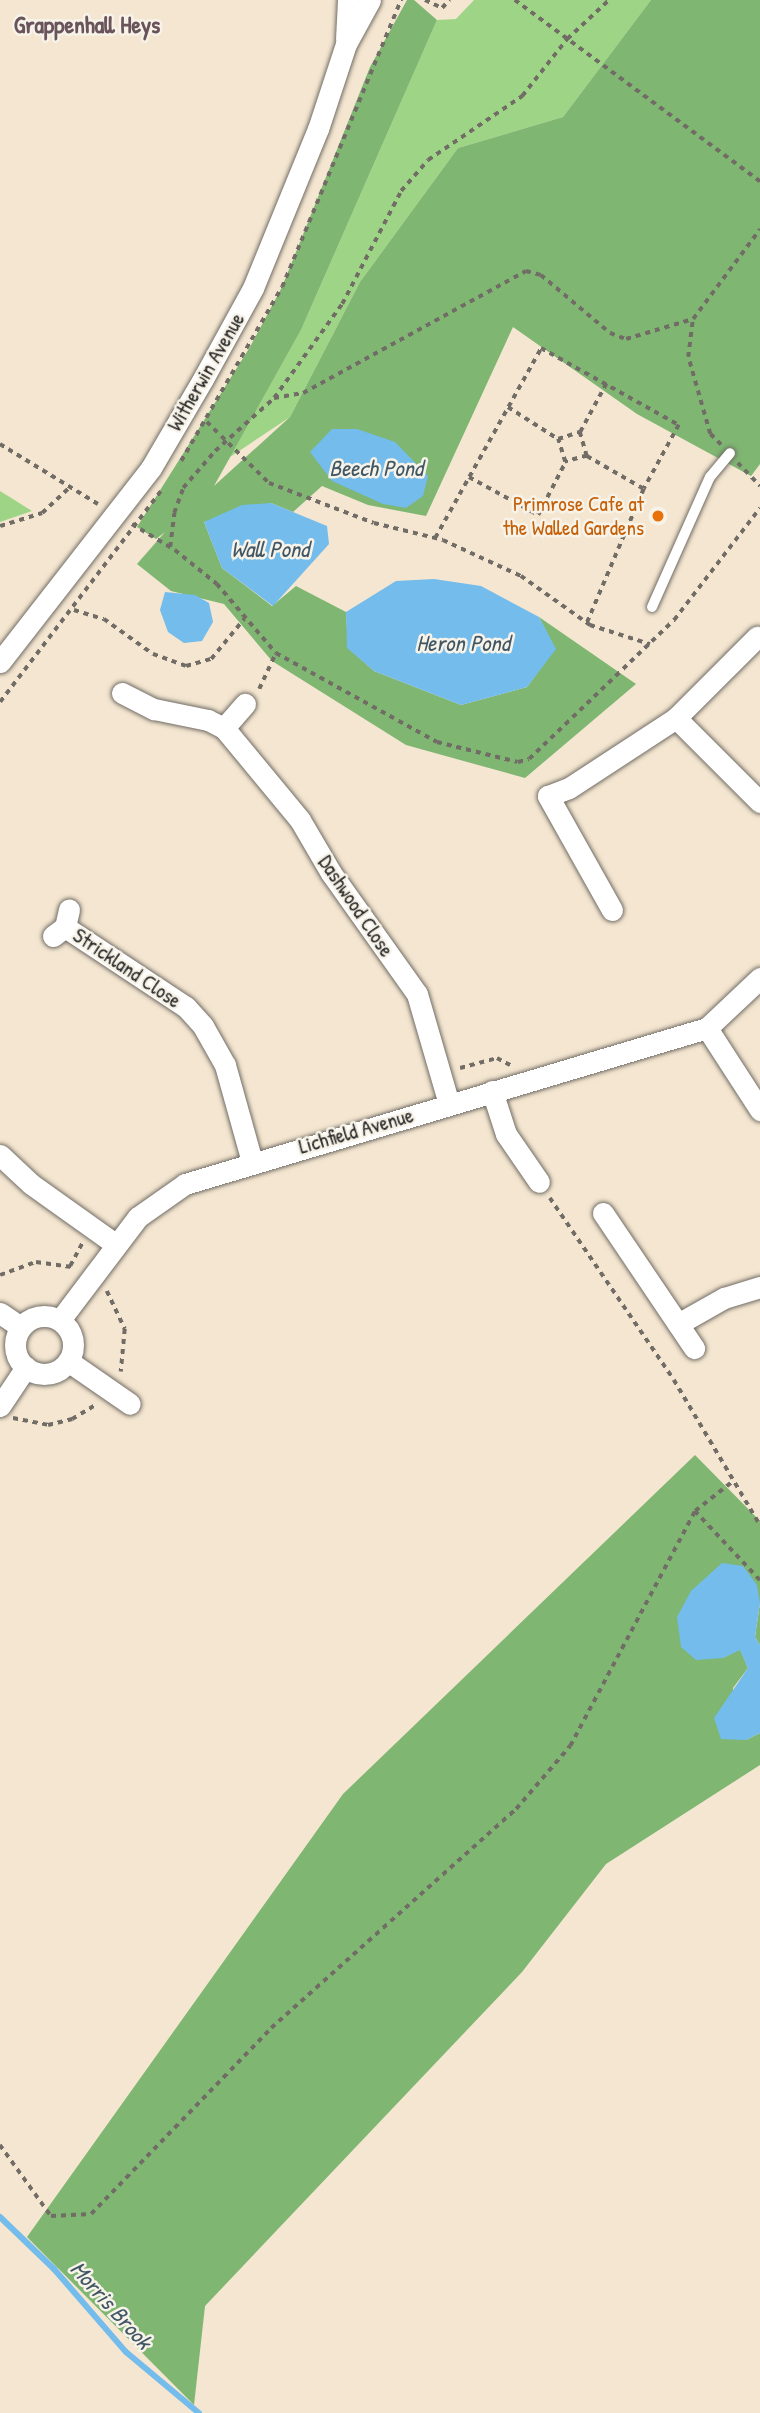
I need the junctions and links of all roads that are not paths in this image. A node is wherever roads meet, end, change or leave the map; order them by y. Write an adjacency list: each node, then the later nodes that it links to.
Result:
1 (348, 0): 3 (street, Witherwin Avenue)
2 (370, 0): 3 (street, Witherwin Avenue)
3 (346, 44): 7 (street, Witherwin Avenue)
4 (730, 453): 5 (lane)
5 (652, 607)
6 (757, 637): 10 (street)
7 (0, 662)
8 (122, 693): 11 (street)
9 (245, 704): 11 (street)
10 (676, 718): 12 (street); 13 (street)
11 (224, 728): 18 (street, Dashwood Close)
12 (760, 802)
13 (612, 910)
14 (62, 924): 21 (street, Strickland Close)
15 (760, 978): 16 (street)
16 (707, 1028): 17 (street, Lichfield Avenue); 19 (street)
17 (492, 1091): 18 (street, Lichfield Avenue); 22 (street)
18 (449, 1104): 21 (street, Lichfield Avenue)
19 (760, 1110)
20 (0, 1155): 24 (street)
21 (252, 1162): 24 (street, Lichfield Avenue)
22 (539, 1182)
23 (603, 1213): 28 (street)
24 (116, 1244): 27 (street, Lichfield Avenue)
25 (760, 1287): 28 (street)
26 (0, 1313): 29 (street)
27 (60, 1320): 29 (street); 31 (street)
28 (678, 1324): 30 (street)
29 (21, 1327): 32 (street)
30 (694, 1348)
31 (68, 1361): 32 (street); 33 (street)
32 (26, 1367): 34 (street)
33 (130, 1404)
34 (6, 1411)

